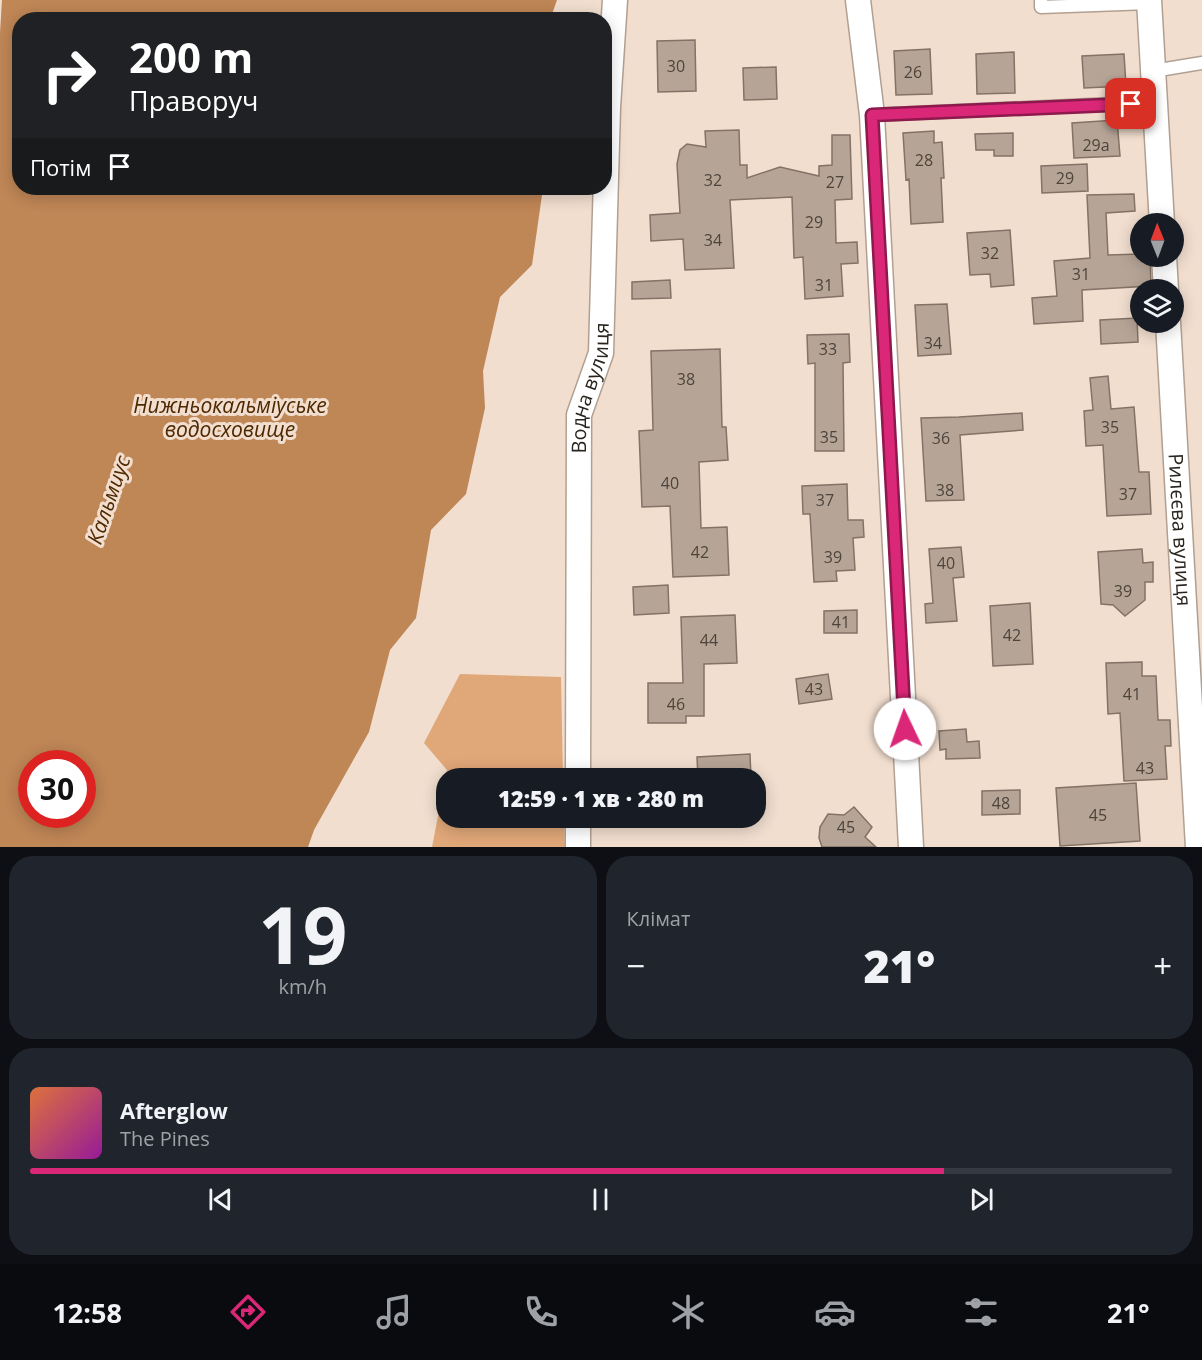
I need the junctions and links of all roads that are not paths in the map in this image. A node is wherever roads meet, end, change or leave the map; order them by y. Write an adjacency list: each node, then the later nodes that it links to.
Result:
1 (615, 0): 5 (street, Водна вулиця)
2 (858, 0): 9 (street)
3 (1041, 0): 4 (lane)
4 (1149, 1): 7 (street)
5 (612, 46)
6 (1202, 63): 7 (lane)
7 (1153, 71): 8 (street)
8 (1155, 102): 9 (lane); 11 (street)
9 (872, 115): 16 (street)
10 (605, 195): 13 (street, Водна вулиця)
11 (1161, 213)
12 (1169, 333): 17 (street, Рилєєва вулиця)
13 (578, 768)
14 (578, 828): 15 (street)
15 (578, 847)
16 (911, 847)
17 (1198, 847)

